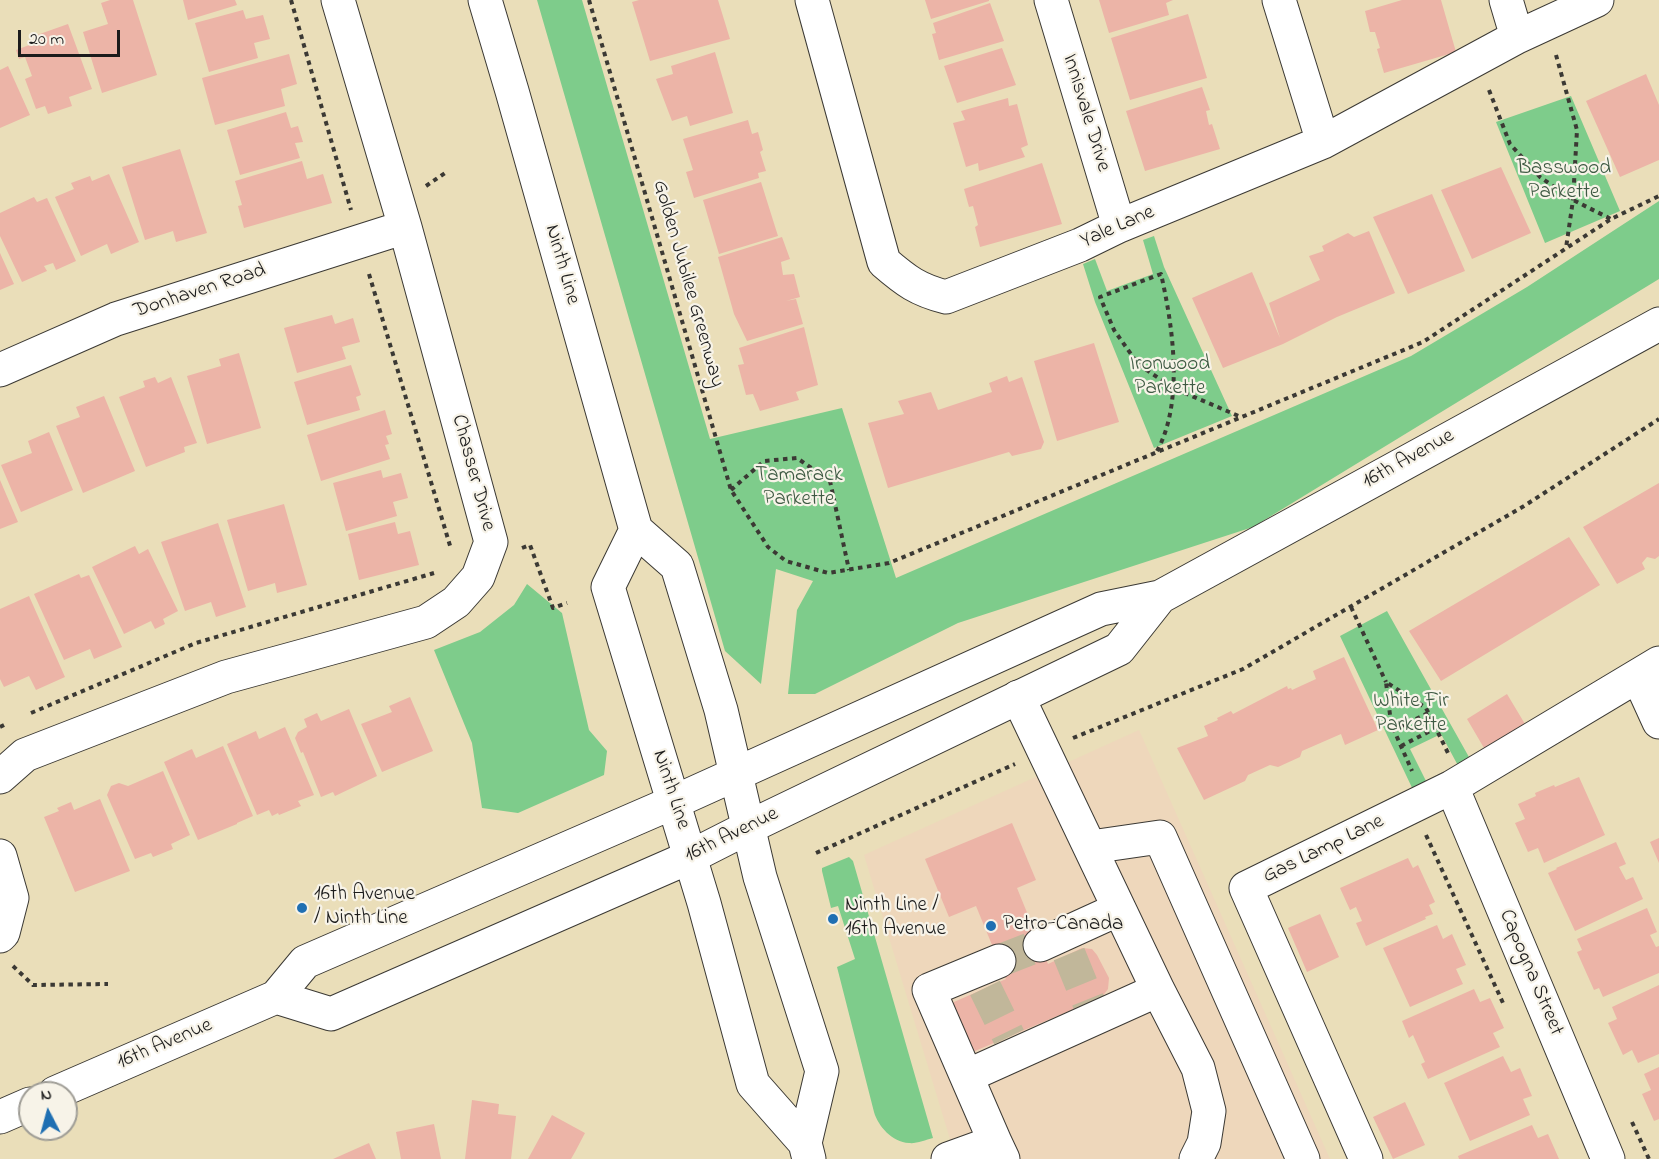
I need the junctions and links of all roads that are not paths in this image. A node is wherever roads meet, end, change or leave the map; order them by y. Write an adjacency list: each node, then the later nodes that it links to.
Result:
1 (338, 0): 11 (main road, Chasser Drive)
2 (485, 0): 14 (main road, Ninth Line)
3 (812, 0): 10 (main road, Yale Lane)
4 (1051, 0): 10 (main road, Innisvale Drive)
5 (1279, 0): 9 (main road)
6 (1506, 0): 8 (main road)
7 (1597, 0): 8 (main road, Yale Lane)
8 (1517, 37): 9 (main road, Yale Lane)
9 (1323, 142): 10 (main road, Yale Lane)
10 (1119, 226)
11 (405, 227): 13 (main road, Donhaven Road); 20 (main road, Chasser Drive)
12 (1659, 324): 15 (main road, 16th Avenue)
13 (0, 370)
14 (636, 530): 19 (main road, Ninth Line); 22 (main road, Ninth Line)
15 (1160, 597): 17 (main road, 16th Avenue); 19 (main road, 16th Avenue)
16 (1648, 670): 18 (main road); 21 (main road, Gas Lamp Lane)
17 (1018, 697): 23 (main road, 16th Avenue); 24 (main road)
18 (1659, 722)
19 (737, 772): 22 (main road, 16th Avenue); 23 (main road, Ninth Line)
20 (0, 777)
21 (1457, 784): 42 (main road, Gas Lamp Lane); 43 (main road, Capogna Street)
22 (674, 802): 26 (main road, Ninth Line); 32 (main road, 16th Avenue)
23 (749, 827): 26 (main road, 16th Avenue); 38 (main road, Ninth Line)
24 (1091, 847): 27 (main road); 41 (main road)
25 (0, 856): 29 (main road)
26 (690, 857): 32 (main road, 16th Avenue); 38 (main road, Ninth Line)
27 (1119, 909): 28 (main road); 31 (main road)
28 (1057, 945)
29 (4, 949)
30 (987, 973): 33 (main road)
31 (1158, 990): 33 (main road); 40 (main road)
32 (276, 997): 34 (main road, 16th Avenue)
33 (967, 1076): 37 (main road)
34 (78, 1083)
35 (18, 1109): 36 (main road)
36 (0, 1117)
37 (999, 1150): 39 (main road)
38 (807, 1151)
39 (948, 1159)
40 (1196, 1159)
41 (1303, 1159)
42 (1366, 1159)
43 (1608, 1159)

